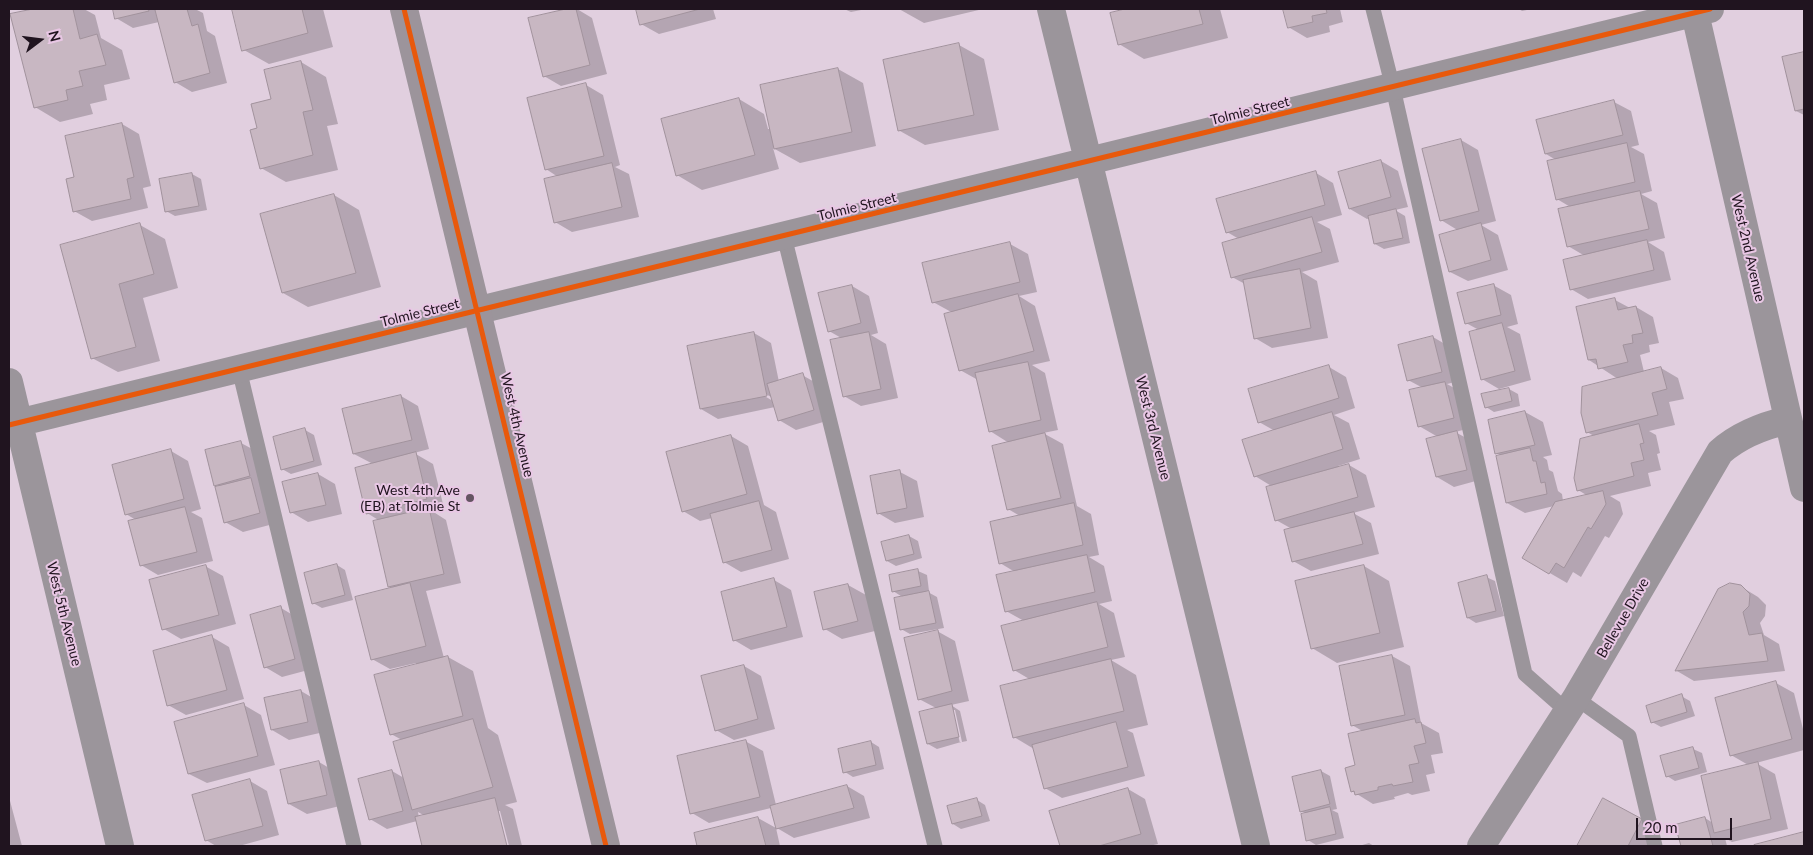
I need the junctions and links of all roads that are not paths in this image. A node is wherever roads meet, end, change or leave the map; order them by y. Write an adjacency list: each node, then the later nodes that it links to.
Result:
1 (404, 9): 8 (main road, West 4th Avenue)
2 (1051, 9): 6 (street, West 3rd Avenue)
3 (1374, 9): 5 (lane)
4 (1699, 10): 5 (street, Tolmie Street); 11 (street, West 2nd Avenue)
5 (1393, 88): 6 (street, Tolmie Street); 14 (lane)
6 (1088, 162): 7 (street, Tolmie Street); 19 (street, West 3rd Avenue)
7 (784, 236): 8 (street, Tolmie Street); 18 (lane)
8 (478, 311): 9 (street, Tolmie Street); 17 (main road, West 4th Avenue)
9 (239, 369): 12 (street, Tolmie Street); 16 (lane)
10 (9, 382): 12 (street, West 5th Avenue)
11 (1788, 420): 13 (street, West 2nd Avenue); 14 (street, Bellevue Drive)
12 (13, 424): 15 (street, West 5th Avenue)
13 (1804, 488)
14 (1572, 705): 20 (street, Bellevue Drive); 21 (lane)
15 (120, 846)
16 (354, 846)
17 (606, 846)
18 (935, 846)
19 (1256, 846)
20 (1481, 846)
21 (1655, 846)

